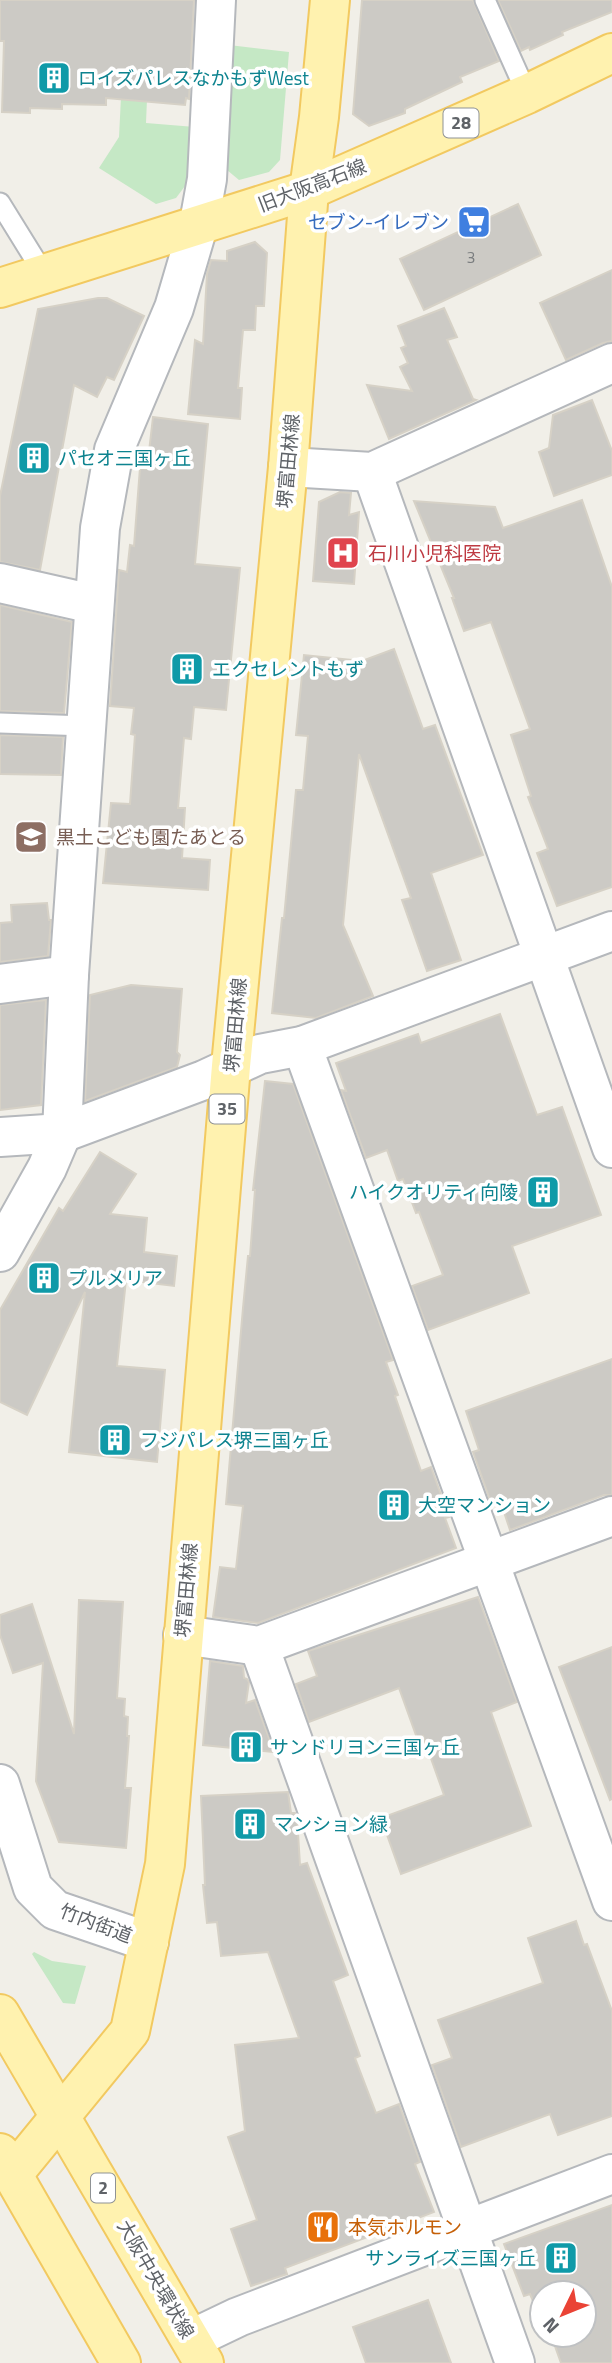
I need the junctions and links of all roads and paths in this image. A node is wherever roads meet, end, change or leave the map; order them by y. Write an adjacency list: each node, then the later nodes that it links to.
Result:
1 (216, 0): 8 (street)
2 (330, 0): 6 (main road, 堺富田林線 / 35)
3 (485, 0): 5 (lane)
4 (612, 53): 5 (main road, 旧大阪高石線 / 28)
5 (527, 94): 6 (main road, 旧大阪高石線 / 28)
6 (309, 190): 8 (main road, 旧大阪高石線 / 28); 12 (main road, 堺富田林線 / 35)
7 (0, 203): 9 (lane)
8 (199, 223): 9 (main road, 旧大阪高石線 / 28); 15 (street)
9 (44, 274): 10 (main road, 旧大阪高石線 / 28)
10 (0, 288)
11 (610, 368): 13 (street)
12 (288, 467): 13 (street); 23 (main road, 堺富田林線 / 35)
13 (372, 472): 19 (street)
14 (0, 583): 15 (street)
15 (93, 604): 17 (street)
16 (0, 723): 17 (lane)
17 (86, 726): 20 (street)
18 (612, 931): 19 (street)
19 (544, 955): 22 (street); 26 (street)
20 (69, 975): 21 (street); 24 (street)
21 (0, 984)
22 (302, 1046): 23 (street); 29 (street)
23 (231, 1066): 24 (street); 30 (main road, 堺富田林線 / 35)
24 (62, 1133): 25 (street); 27 (street)
25 (0, 1138)
26 (612, 1148)
27 (0, 1252)
28 (612, 1516): 29 (street)
29 (489, 1560): 31 (street); 33 (street)
30 (183, 1635): 31 (street); 34 (main road, 堺富田林線 / 35)
31 (259, 1646): 39 (street)
32 (0, 1784): 34 (street, 竹内街道)
33 (612, 1901)
34 (149, 1942): 36 (main road, 堺富田林線 / 35)
35 (0, 2014): 36 (main road, 大阪中央環状線 / 2)
36 (62, 2117): 37 (main road, 堺富田林線 / 35); 40 (main road, 大阪中央環状線 / 2)
37 (4, 2170): 41 (main road)
38 (612, 2174): 39 (street)
39 (468, 2228): 40 (street); 42 (street)
40 (198, 2351)
41 (121, 2363)
42 (515, 2363)

